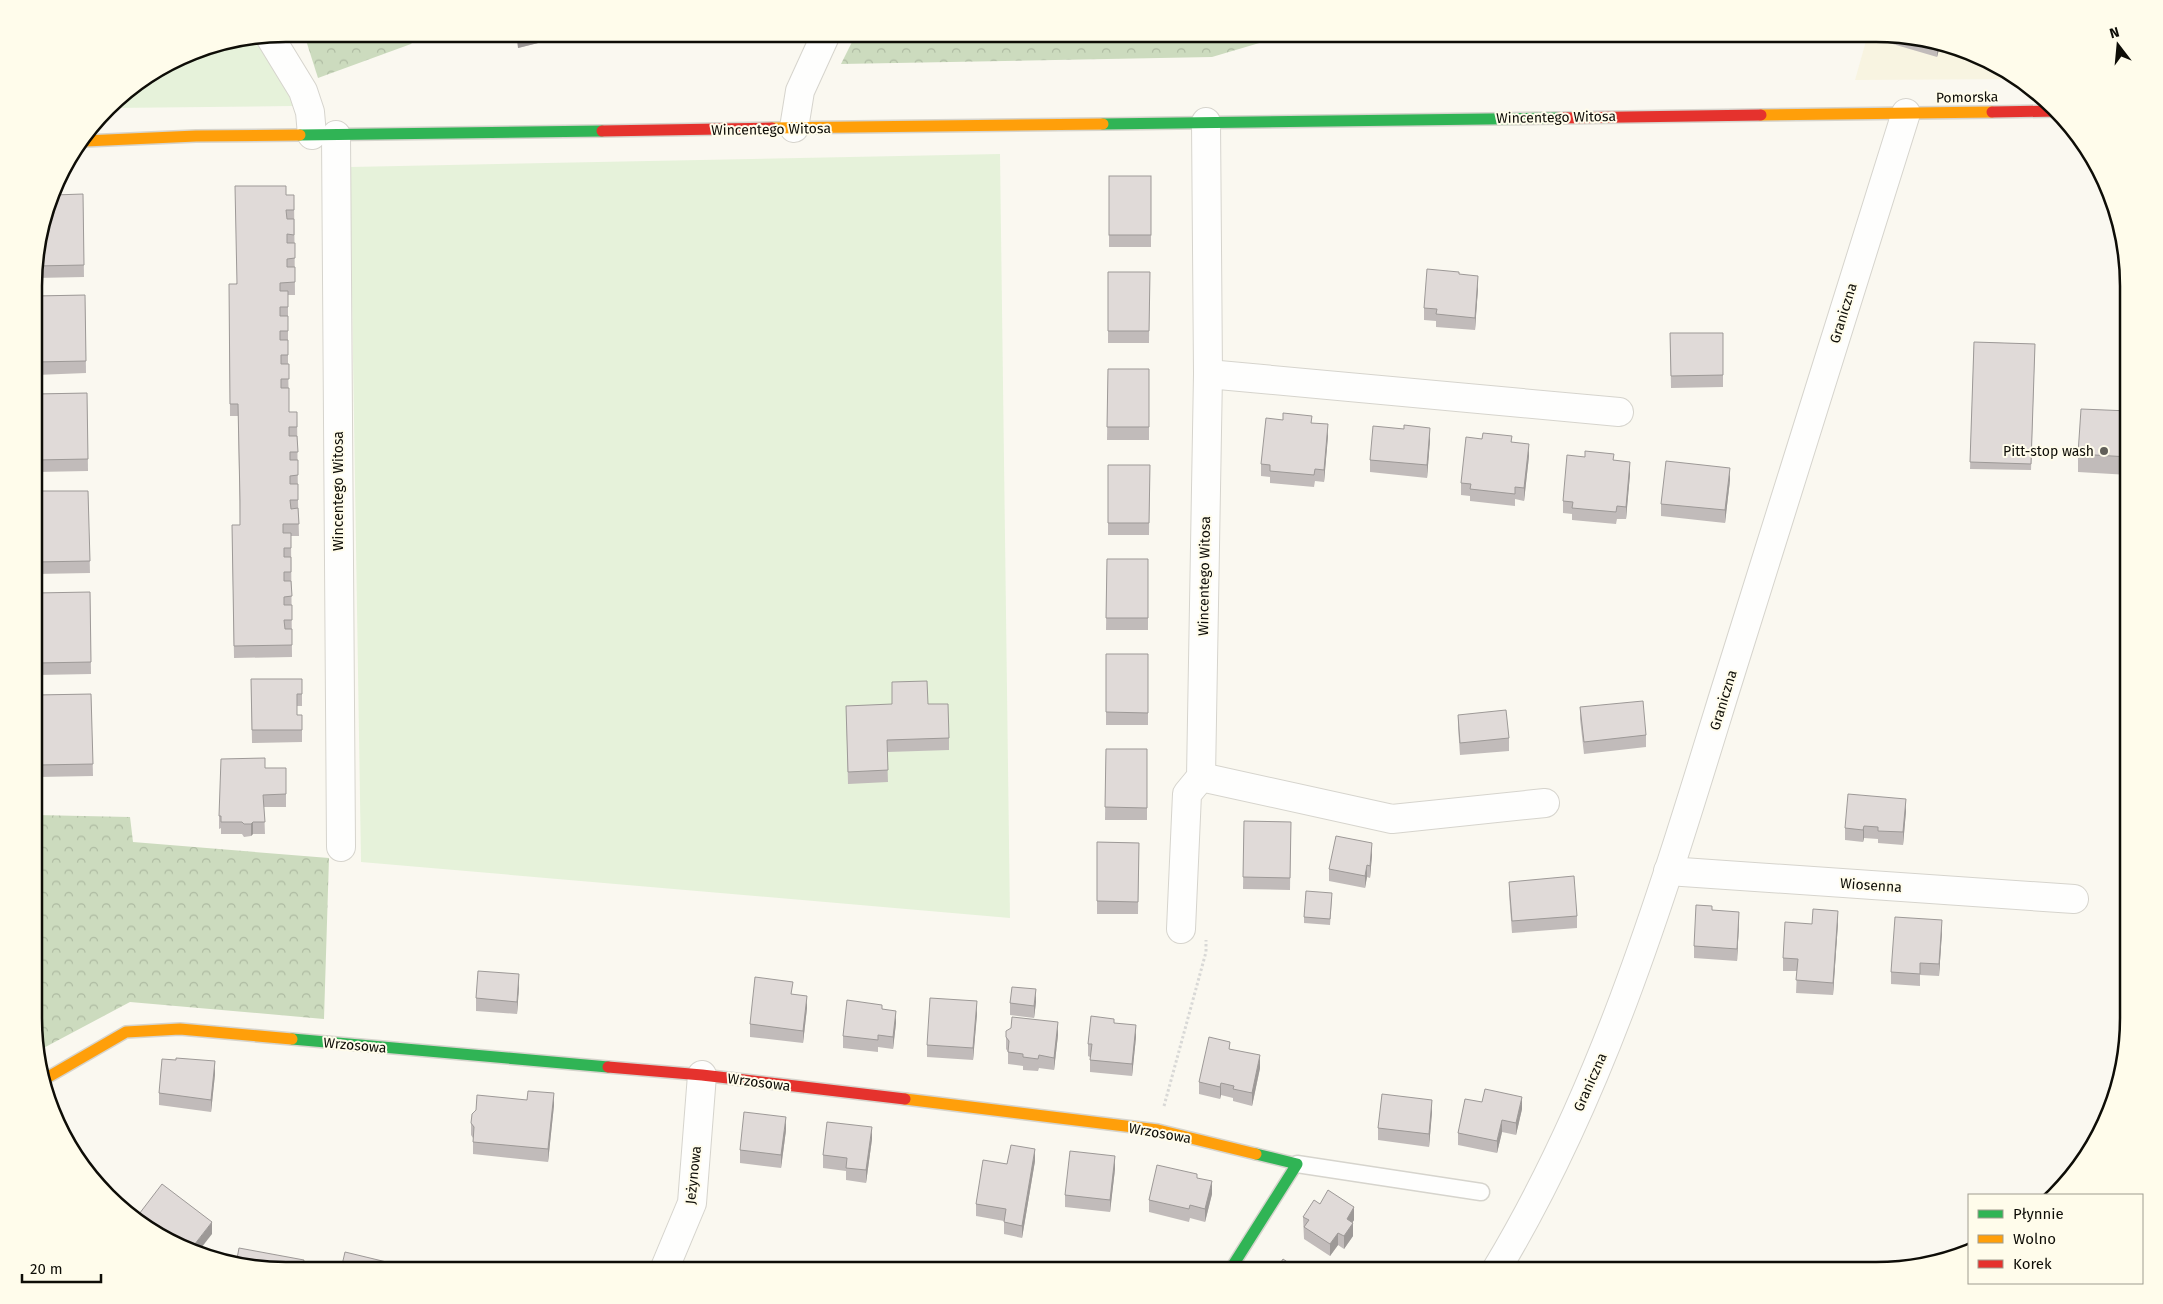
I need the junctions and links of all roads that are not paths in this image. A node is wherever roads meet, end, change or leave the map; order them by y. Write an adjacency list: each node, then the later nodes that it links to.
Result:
1 (822, 42): 6 (street)
2 (274, 43): 7 (street)
3 (2046, 111): 4 (street, Pomorska)
4 (1906, 113): 5 (street, Wincentego Witosa); 14 (street, Graniczna)
5 (1206, 122): 6 (street, Wincentego Witosa); 9 (street, Wincentego Witosa)
6 (794, 128): 7 (street, Wincentego Witosa)
7 (324, 135): 8 (street, Wincentego Witosa); 13 (street, Wincentego Witosa)
8 (91, 141)
9 (1208, 374): 10 (street); 11 (street, Wincentego Witosa)
10 (1619, 412)
11 (1201, 777): 12 (street); 16 (street)
12 (1545, 803)
13 (341, 847)
14 (1668, 871): 15 (street, Wiosenna); 23 (street, Graniczna)
15 (2074, 899)
16 (1181, 929)
17 (702, 1075): 18 (street, Wrzosowa); 19 (street, Wrzosowa); 21 (street, Jeżynowa)
18 (50, 1076)
19 (1297, 1164): 20 (lane, Wrzosowa); 22 (street)
20 (1481, 1192)
21 (667, 1262)
22 (1235, 1262)
23 (1501, 1262)

